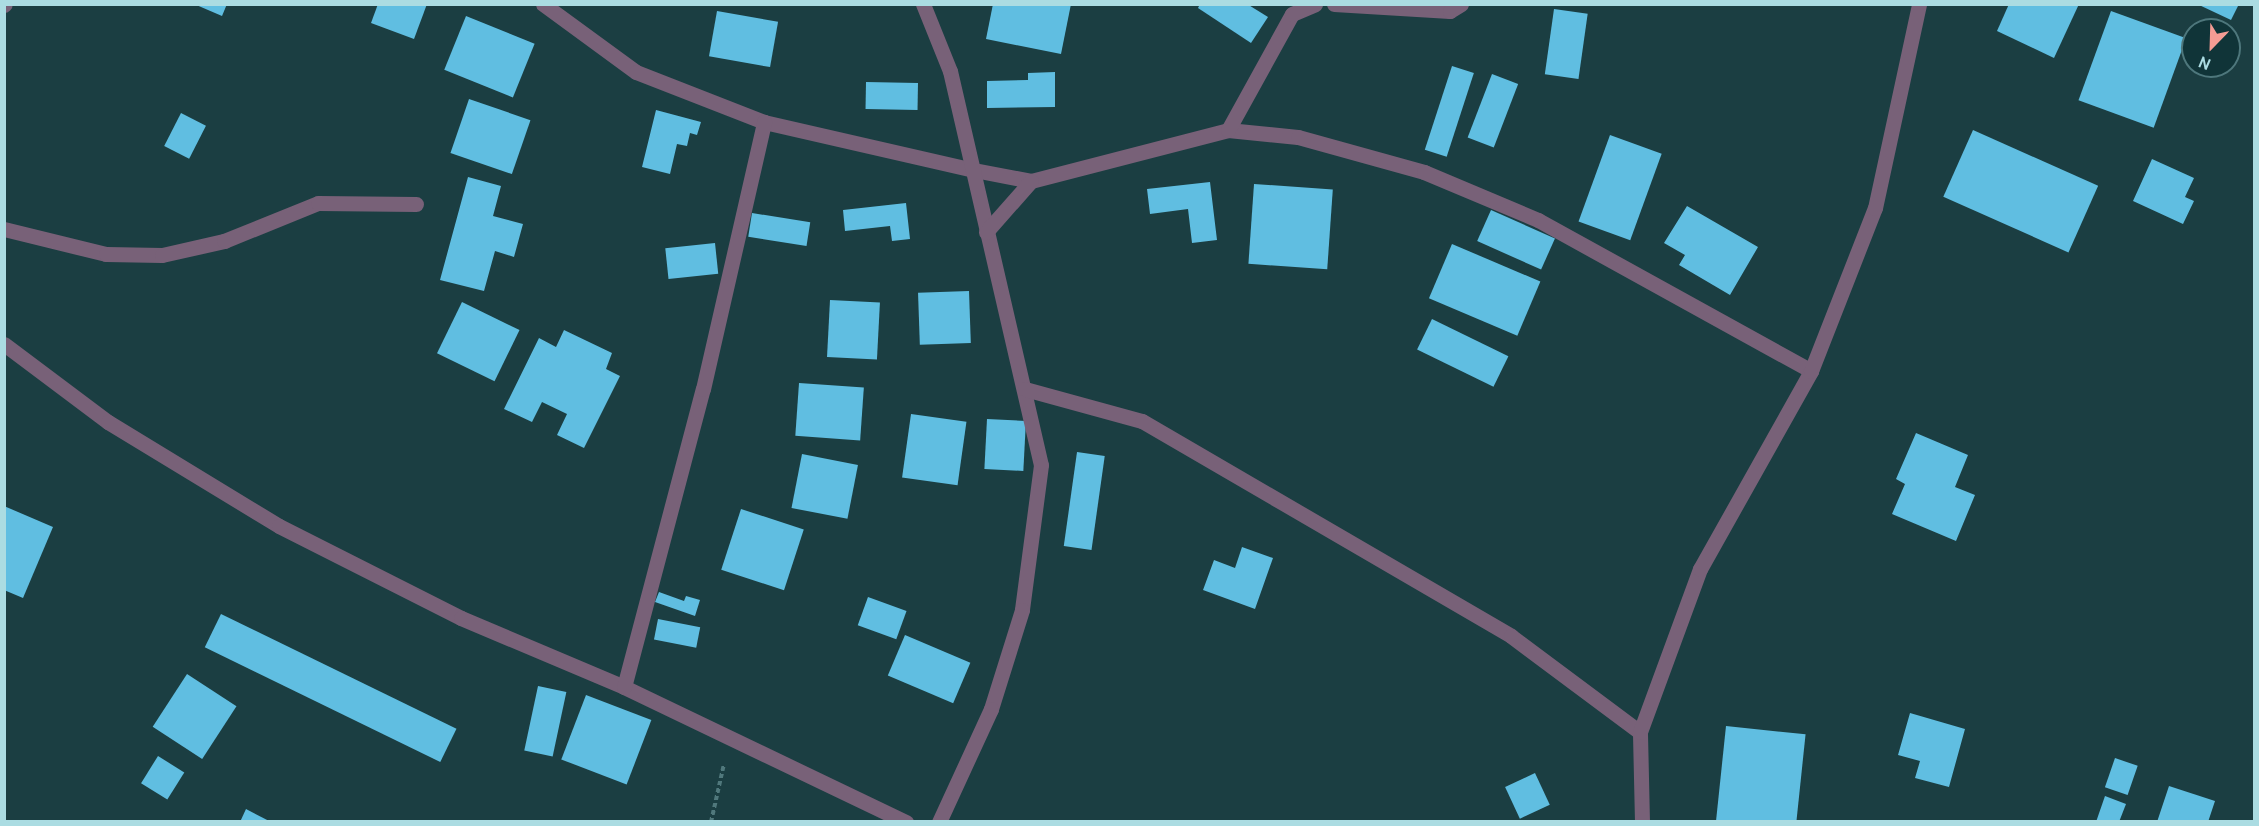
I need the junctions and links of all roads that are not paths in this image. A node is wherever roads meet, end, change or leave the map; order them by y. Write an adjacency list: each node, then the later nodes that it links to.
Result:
1 (543, 4): 7 (street)
2 (923, 4): 9 (street)
3 (1315, 4): 8 (street)
4 (1334, 4): 5 (street)
5 (1461, 4)
6 (1919, 4): 15 (street)
7 (764, 122): 9 (street); 17 (street)
8 (1228, 130): 10 (street); 15 (street)
9 (974, 170): 10 (street); 13 (street)
10 (1030, 181): 13 (street)
11 (416, 204): 12 (street)
12 (4, 230)
13 (986, 232): 16 (street)
14 (4, 344): 17 (street)
15 (1811, 371): 18 (street)
16 (1025, 389): 18 (street); 20 (street)
17 (624, 687): 19 (street)
18 (1640, 732): 21 (street)
19 (906, 822)
20 (939, 822)
21 (1642, 822)

